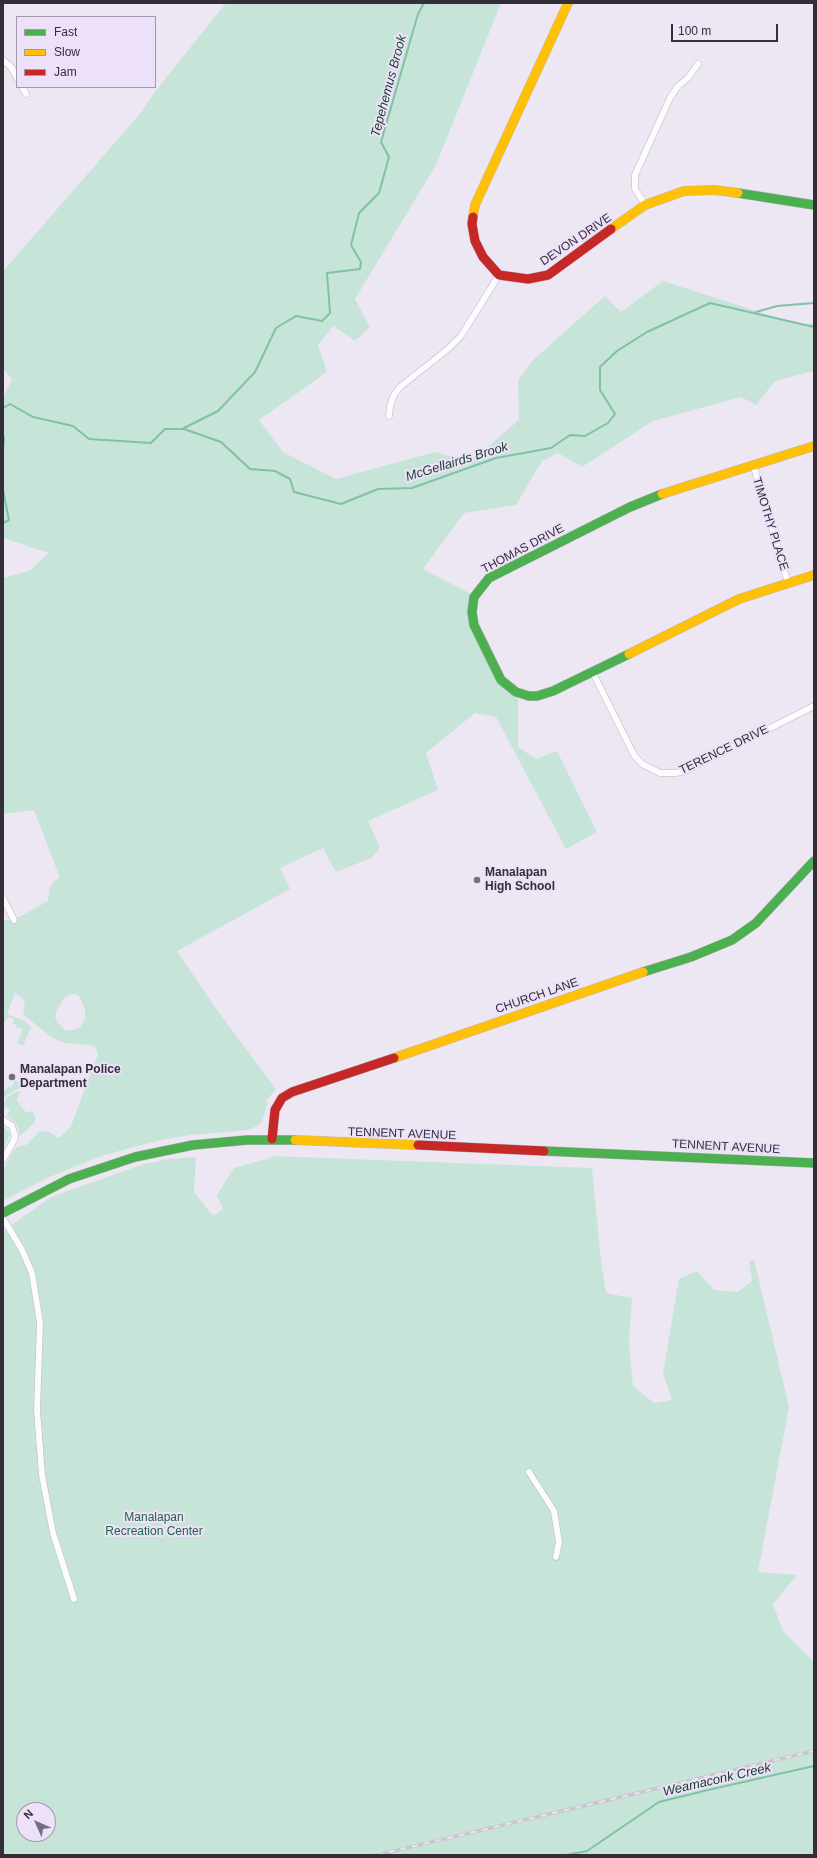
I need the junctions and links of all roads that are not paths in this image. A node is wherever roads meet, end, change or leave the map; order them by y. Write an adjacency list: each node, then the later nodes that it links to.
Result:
1 (568, 3): 9 (street)
2 (3, 60): 4 (street)
3 (698, 64): 8 (street)
4 (16, 76)
5 (23, 88): 6 (street)
6 (26, 94)
7 (814, 205): 8 (street, DEVON DRIVE)
8 (645, 206): 9 (street, DEVON DRIVE)
9 (499, 275): 10 (street)
10 (389, 416)
11 (814, 446): 12 (street, THOMAS DRIVE)
12 (753, 464): 14 (street, TIMOTHY PLACE); 15 (street, THOMAS DRIVE)
13 (814, 575): 14 (street, THOMAS DRIVE)
14 (788, 583): 15 (street, THOMAS DRIVE)
15 (592, 671): 16 (street, TERENCE DRIVE)
16 (814, 706)
17 (814, 861): 21 (street, CHURCH LANE)
18 (3, 898): 19 (street)
19 (14, 920)
20 (3, 1120): 22 (street)
21 (272, 1139): 23 (street, TENNENT AVENUE); 24 (street, TENNENT AVENUE)
22 (3, 1160)
23 (814, 1163)
24 (3, 1213)
25 (3, 1218): 28 (street)
26 (529, 1472): 27 (street)
27 (556, 1557)
28 (74, 1600)

